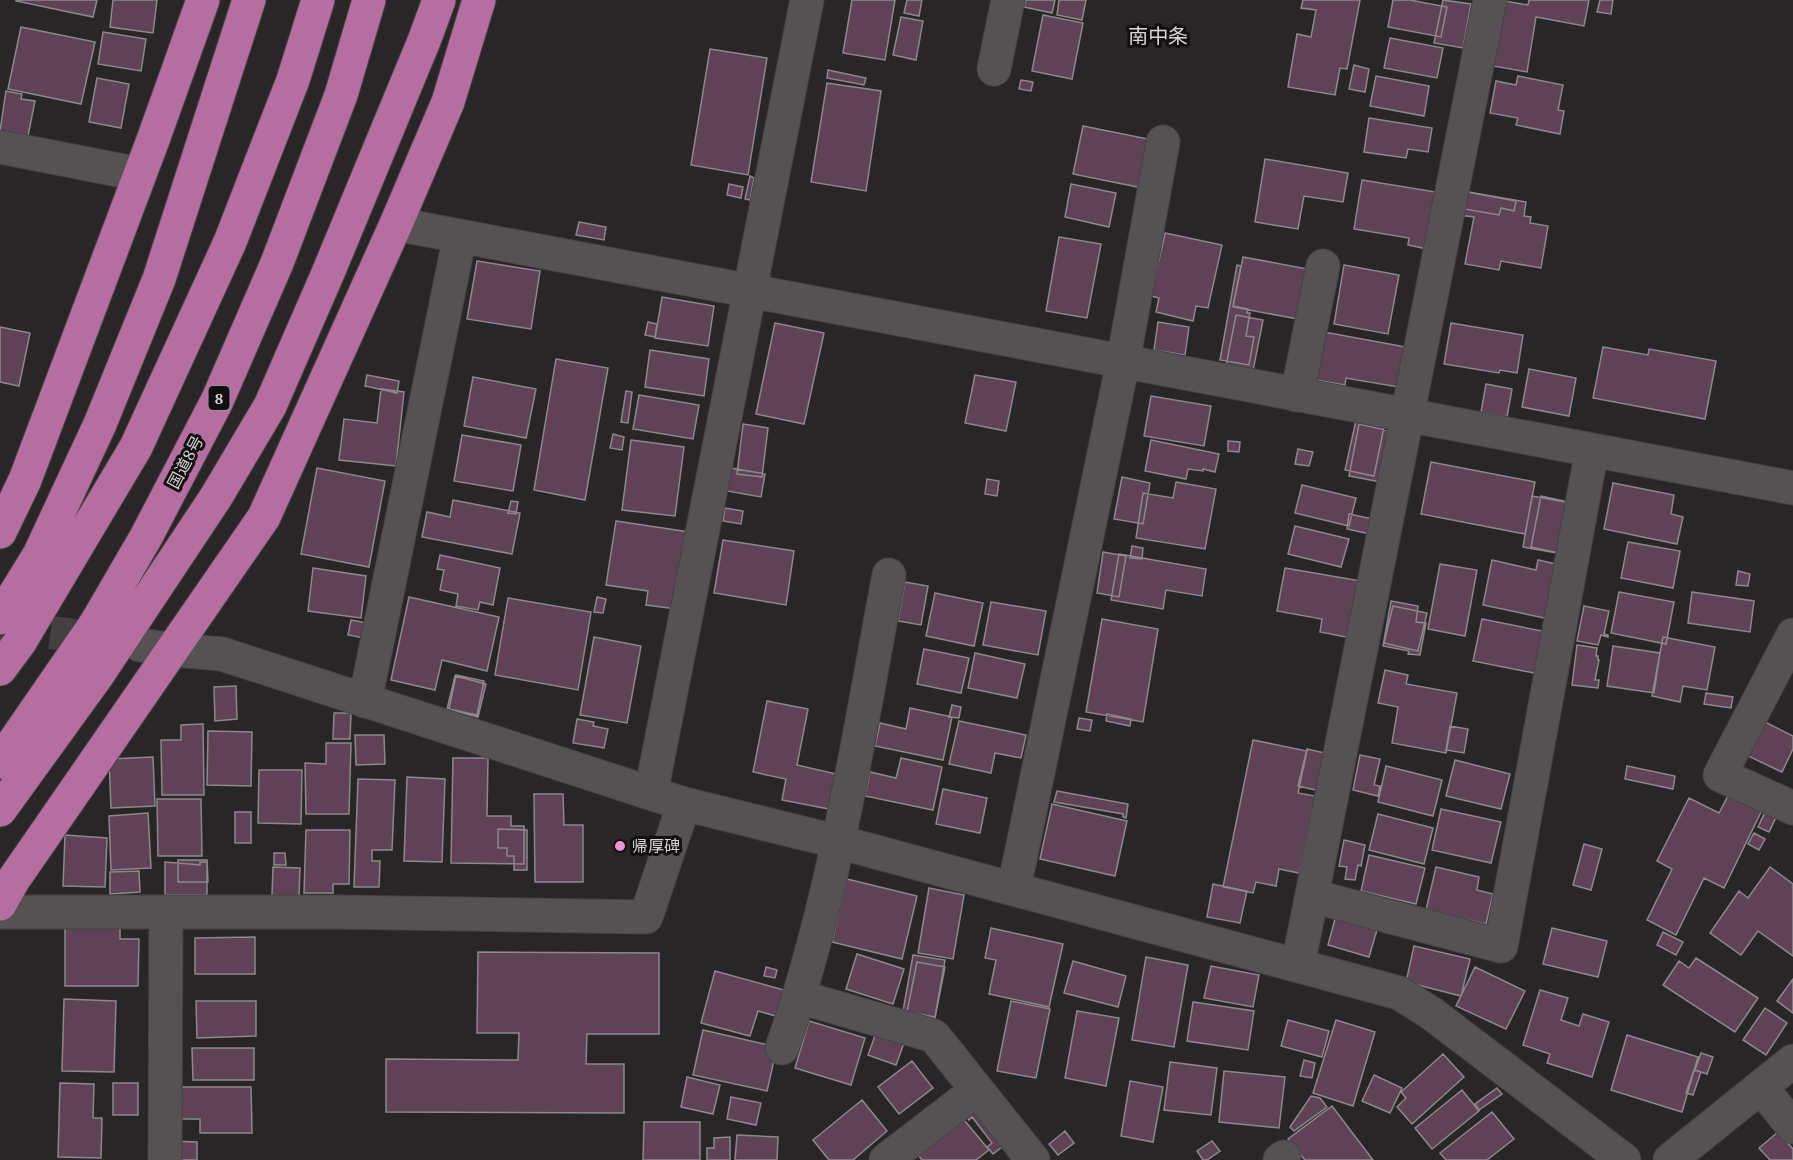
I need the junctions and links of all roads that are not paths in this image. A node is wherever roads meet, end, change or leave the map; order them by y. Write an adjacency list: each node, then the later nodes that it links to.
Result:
1 (203, 0): 13 (highway)
2 (249, 0): 25 (highway)
3 (318, 0): 29 (highway)
4 (369, 0): 31 (highway, 国道8号 / 8)
5 (439, 0): 35 (highway)
6 (479, 0): 14 (highway)
7 (807, 0): 17 (street)
8 (1008, 0): 10 (street)
9 (1490, 0): 20 (street)
10 (994, 69)
11 (1163, 142): 18 (street)
12 (0, 147): 13 (street)
13 (139, 174): 23 (highway)
14 (396, 224): 15 (street); 28 (highway)
15 (460, 236): 17 (street); 30 (street)
16 (1323, 266): 19 (street)
17 (751, 291): 18 (street); 32 (street)
18 (1123, 362): 19 (street); 37 (street)
19 (1297, 395): 20 (street)
20 (1407, 416): 21 (street); 38 (street)
21 (1592, 450): 22 (street); 38 (street)
22 (1793, 488)
23 (0, 532)
24 (889, 575): 36 (street)
25 (0, 618)
26 (1793, 635): 34 (street)
27 (140, 645): 28 (street)
28 (174, 650): 30 (street); 39 (highway)
29 (0, 669)
30 (365, 701): 32 (street)
31 (0, 762)
32 (651, 794): 33 (street)
33 (684, 804): 36 (street); 41 (street)
34 (1793, 808)
35 (0, 810)
36 (839, 842): 37 (street); 43 (street)
37 (1014, 888): 42 (street)
38 (1312, 896): 42 (street)
39 (0, 904)
40 (0, 912): 41 (street)
41 (166, 912): 49 (street)
42 (1298, 965): 52 (street)
43 (800, 997): 44 (street); 47 (street)
44 (782, 1048)
45 (1793, 1061): 46 (street)
46 (1761, 1087): 48 (street); 53 (street)
47 (977, 1089): 50 (street); 51 (street)
48 (1793, 1127)
49 (165, 1160)
50 (886, 1160)
51 (1033, 1160)
52 (1624, 1160)
53 (1670, 1160)

